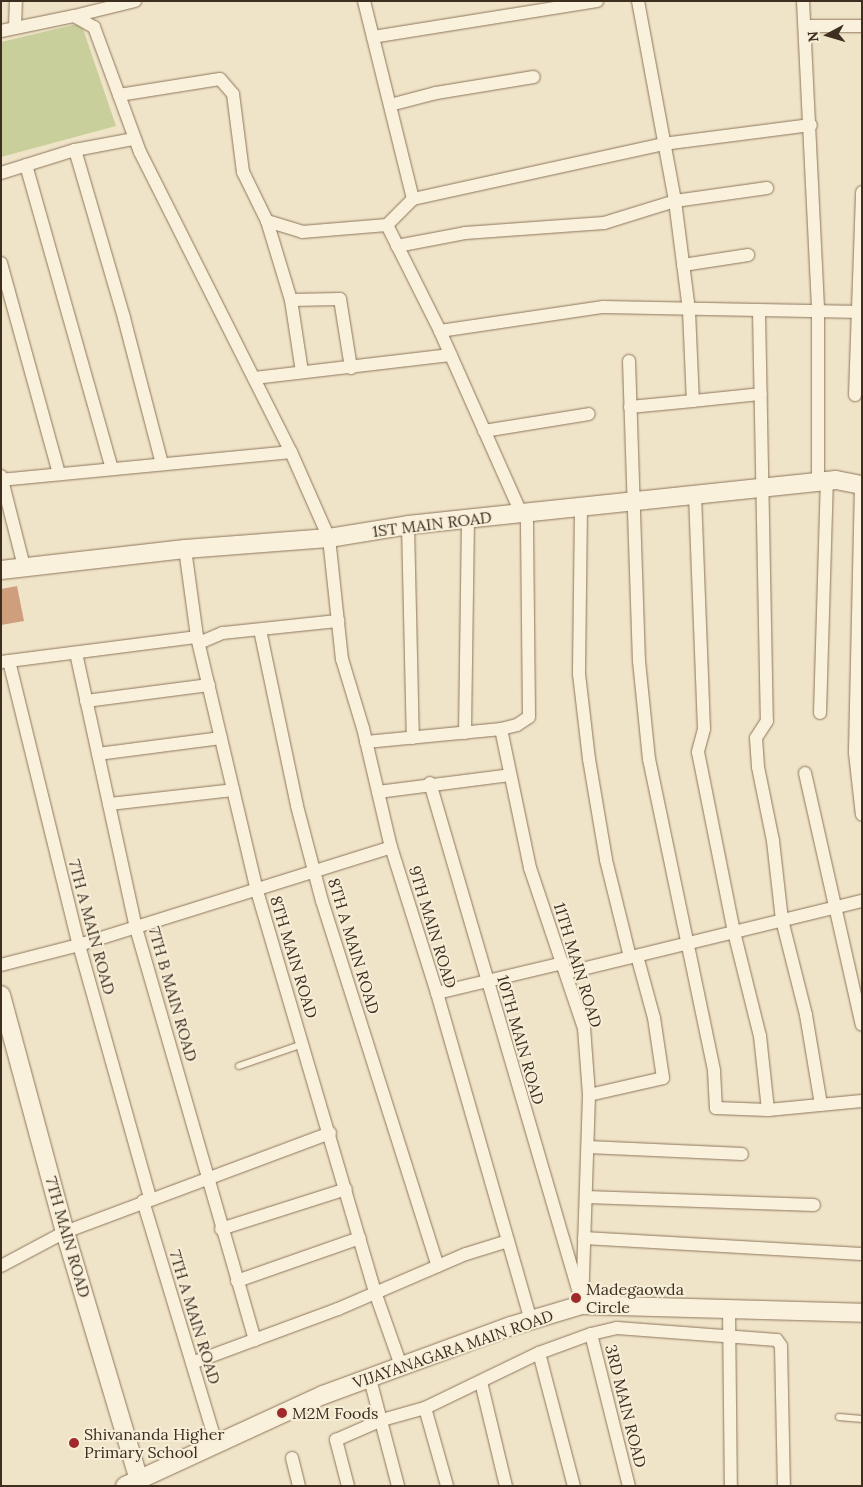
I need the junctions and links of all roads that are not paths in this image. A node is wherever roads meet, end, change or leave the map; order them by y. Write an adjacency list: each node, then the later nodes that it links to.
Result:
1 (16, 1): 11 (street)
2 (135, 1): 8 (street)
3 (364, 1): 13 (street)
4 (597, 1): 7 (street)
5 (638, 1): 19 (street)
6 (803, 1): 9 (street)
7 (592, 2): 13 (street)
8 (74, 16): 11 (street); 15 (street, 9TH MAIN ROAD)
9 (805, 26): 10 (street); 17 (street)
10 (862, 26)
11 (15, 27): 12 (street)
12 (1, 31)
13 (373, 37): 16 (street)
14 (534, 77): 16 (street)
15 (119, 95): 18 (street, 9TH MAIN ROAD); 27 (street)
16 (390, 105): 25 (street)
17 (811, 125): 19 (street); 35 (street)
18 (134, 139): 20 (street); 43 (street, 9TH MAIN ROAD)
19 (663, 144): 25 (street); 26 (street)
20 (74, 150): 21 (street); 51 (street)
21 (26, 165): 22 (street); 52 (street)
22 (1, 173)
23 (766, 188): 26 (street)
24 (862, 192): 37 (street)
25 (413, 199): 28 (street)
26 (674, 201): 29 (street); 32 (street)
27 (267, 221): 28 (street); 33 (street)
28 (387, 225): 29 (street)
29 (397, 246): 38 (street)
30 (748, 255): 32 (street)
31 (1, 263): 53 (street)
32 (683, 265): 34 (street)
33 (291, 300): 41 (street); 42 (street)
34 (689, 311): 36 (street); 38 (street); 46 (street)
35 (818, 311): 36 (street); 37 (street); 55 (street)
36 (759, 312): 44 (street)
37 (859, 312): 45 (street)
38 (440, 331): 39 (street)
39 (451, 355): 41 (street); 49 (street)
40 (629, 361): 47 (street)
41 (351, 368): 42 (street)
42 (302, 372): 43 (street)
43 (254, 378): 50 (street, 9TH MAIN ROAD)
44 (761, 394): 46 (street); 57 (street)
45 (855, 395)
46 (693, 401): 47 (street)
47 (630, 407): 59 (street)
48 (589, 414): 49 (street)
49 (484, 431): 61 (street)
50 (291, 452): 51 (street); 64 (street, 9TH MAIN ROAD)
51 (162, 464): 52 (street)
52 (112, 469): 53 (street)
53 (59, 474): 54 (street)
54 (2, 478): 66 (street)
55 (822, 481): 56 (street, 1ST MAIN ROAD); 57 (street, 1ST MAIN ROAD); 75 (street)
56 (861, 485): 88 (street)
57 (763, 487): 58 (street, 1ST MAIN ROAD); 94 (street)
58 (695, 495): 59 (street, 1ST MAIN ROAD); 96 (street)
59 (634, 501): 60 (street, 1ST MAIN ROAD); 97 (street)
60 (581, 507): 61 (street, 1ST MAIN ROAD); 99 (street)
61 (524, 513): 62 (street, 1ST MAIN ROAD); 76 (street)
62 (468, 519): 63 (street, 1ST MAIN ROAD); 77 (street)
63 (408, 525): 64 (street, 1ST MAIN ROAD); 79 (street)
64 (329, 538): 65 (street, 1ST MAIN ROAD); 68 (street, 9TH MAIN ROAD)
65 (185, 549): 66 (street, 1ST MAIN ROAD); 70 (street, 8TH MAIN ROAD)
66 (24, 566): 67 (street, 1ST MAIN ROAD)
67 (1, 570)
68 (338, 622): 69 (street); 80 (street, 9TH MAIN ROAD)
69 (260, 630): 70 (street); 90 (street, 8TH A MAIN ROAD)
70 (198, 640): 71 (street); 73 (street, 8TH MAIN ROAD)
71 (76, 653): 72 (street); 74 (street, 7TH B MAIN ROAD)
72 (5, 661): 98 (street, 7TH A MAIN ROAD)
73 (209, 685): 74 (street); 78 (street, 8TH MAIN ROAD)
74 (86, 701): 81 (street, 7TH B MAIN ROAD)
75 (820, 713)
76 (500, 729): 77 (street); 83 (street, 11TH MAIN ROAD)
77 (465, 733): 79 (street)
78 (221, 738): 81 (street); 85 (street, 8TH MAIN ROAD)
79 (413, 738): 80 (street)
80 (366, 742): 86 (street, 9TH MAIN ROAD)
81 (98, 754): 87 (street, 7TH B MAIN ROAD)
82 (805, 773): 93 (street)
83 (510, 775): 84 (street); 101 (street, 11TH MAIN ROAD)
84 (430, 784): 86 (street); 102 (street, 10TH MAIN ROAD)
85 (233, 790): 87 (street); 91 (street, 8TH MAIN ROAD)
86 (378, 792): 89 (street, 9TH MAIN ROAD)
87 (109, 804): 95 (street, 7TH B MAIN ROAD)
88 (862, 815)
89 (391, 848): 90 (street); 103 (street, 9TH MAIN ROAD)
90 (315, 873): 91 (street); 127 (street, 8TH A MAIN ROAD)
91 (257, 891): 95 (street); 106 (street, 8TH MAIN ROAD)
92 (862, 901): 93 (street)
93 (833, 908): 94 (street); 105 (street)
94 (782, 920): 96 (street); 110 (street)
95 (136, 928): 98 (street); 115 (street, 7TH B MAIN ROAD)
96 (734, 932): 97 (street); 111 (street)
97 (688, 943): 99 (street); 111 (street)
98 (79, 945): 100 (street); 118 (street, 7TH A MAIN ROAD)
99 (634, 956): 101 (street); 108 (street)
100 (1, 965)
101 (564, 968): 102 (street); 108 (street, 11TH MAIN ROAD)
102 (487, 981): 103 (street); 130 (street, 10TH MAIN ROAD)
103 (437, 993): 124 (street, 9TH MAIN ROAD)
104 (1, 995): 121 (street, 7TH MAIN ROAD)
105 (861, 1017)
106 (303, 1044): 107 (lane); 112 (street, 8TH MAIN ROAD)
107 (239, 1066)
108 (589, 1095): 113 (street, 11TH MAIN ROAD)
109 (862, 1101): 110 (street)
110 (821, 1105): 111 (street)
111 (768, 1110)
112 (330, 1133): 115 (street); 116 (street, 8TH MAIN ROAD)
113 (588, 1147): 114 (street); 117 (street, 11TH MAIN ROAD)
114 (742, 1154)
115 (206, 1178): 118 (street); 120 (street, 7TH B MAIN ROAD)
116 (346, 1189): 120 (street); 122 (street, 8TH MAIN ROAD)
117 (586, 1197): 119 (street); 123 (street, 11TH MAIN ROAD)
118 (146, 1200): 121 (street); 138 (street, 7TH A MAIN ROAD)
119 (814, 1205)
120 (221, 1230): 128 (street, 7TH B MAIN ROAD)
121 (65, 1232): 126 (street); 148 (street, 7TH MAIN ROAD)
122 (360, 1238): 128 (street); 129 (street, 8TH MAIN ROAD)
123 (584, 1238): 125 (street); 130 (street, 11TH MAIN ROAD)
124 (508, 1241): 127 (street); 133 (street, 9TH MAIN ROAD)
125 (862, 1254)
126 (1, 1266)
127 (438, 1266): 129 (street)
128 (237, 1281): 136 (street, 7TH B MAIN ROAD)
129 (376, 1292): 136 (street); 139 (street, 8TH MAIN ROAD)
130 (582, 1305): 131 (street, VIJAYANAGARA MAIN ROAD); 133 (street, VIJAYANAGARA MAIN ROAD)
131 (729, 1309): 132 (street, VIJAYANAGARA MAIN ROAD); 135 (street)
132 (862, 1313)
133 (531, 1320): 139 (street, VIJAYANAGARA MAIN ROAD)
134 (591, 1334): 135 (street); 137 (street); 155 (street, 3RD MAIN ROAD)
135 (727, 1338): 156 (street); 157 (street)
136 (255, 1340): 138 (street)
137 (539, 1352): 141 (street); 154 (street)
138 (192, 1363): 146 (street, 7TH A MAIN ROAD)
139 (401, 1366): 140 (street, VIJAYANAGARA MAIN ROAD)
140 (370, 1379): 145 (street); 146 (street, VIJAYANAGARA MAIN ROAD)
141 (481, 1382): 142 (street); 153 (street)
142 (425, 1408): 145 (street); 152 (street)
143 (839, 1417): 144 (lane)
144 (862, 1419)
145 (382, 1420): 150 (street); 151 (street)
146 (216, 1442): 148 (street, VIJAYANAGARA MAIN ROAD)
147 (292, 1458): 149 (street)
148 (132, 1481)
149 (299, 1486)
150 (348, 1486)
151 (398, 1486)
152 (447, 1486)
153 (506, 1486)
154 (574, 1486)
155 (630, 1486)
156 (731, 1486)
157 (784, 1486)

